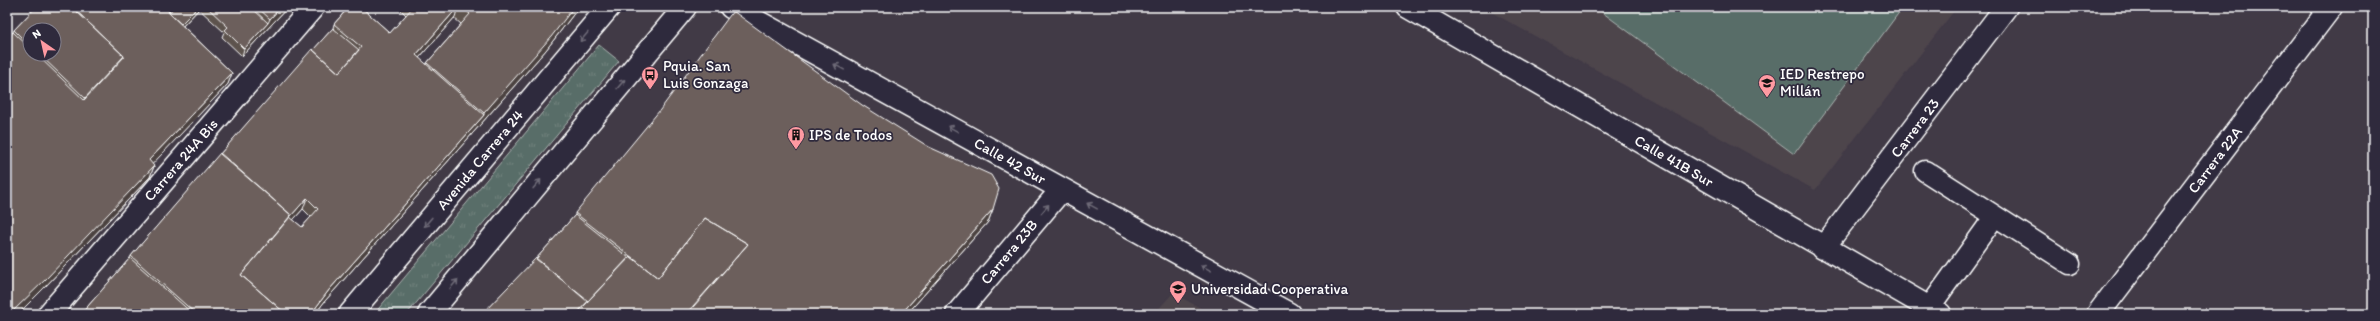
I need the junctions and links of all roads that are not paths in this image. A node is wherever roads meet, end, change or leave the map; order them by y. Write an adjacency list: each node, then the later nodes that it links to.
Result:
1 (313, 7): 14 (street, Carrera 24A Bis)
2 (609, 7): 15 (street, Avenida Carrera 24, one-way to 15)
3 (685, 7): 16 (street, one-way to 3)
4 (731, 7): 9 (street, Calle 42 Sur, one-way to 4)
5 (1408, 7): 11 (street, Calle 41B Sur)
6 (2006, 7): 11 (street, Carrera 23)
7 (2332, 7): 19 (street, Carrera 22A)
8 (1925, 171): 10 (lane)
9 (1062, 189): 17 (street, Carrera 23B, one-way to 9); 18 (street, Calle 42 Sur, one-way to 9)
10 (1995, 216): 12 (lane); 13 (lane)
11 (1823, 248): 13 (street, Calle 41B Sur)
12 (2070, 264)
13 (1934, 311)
14 (49, 314)
15 (350, 314)
16 (429, 314)
17 (957, 314)
18 (1289, 314)
19 (2098, 314)

